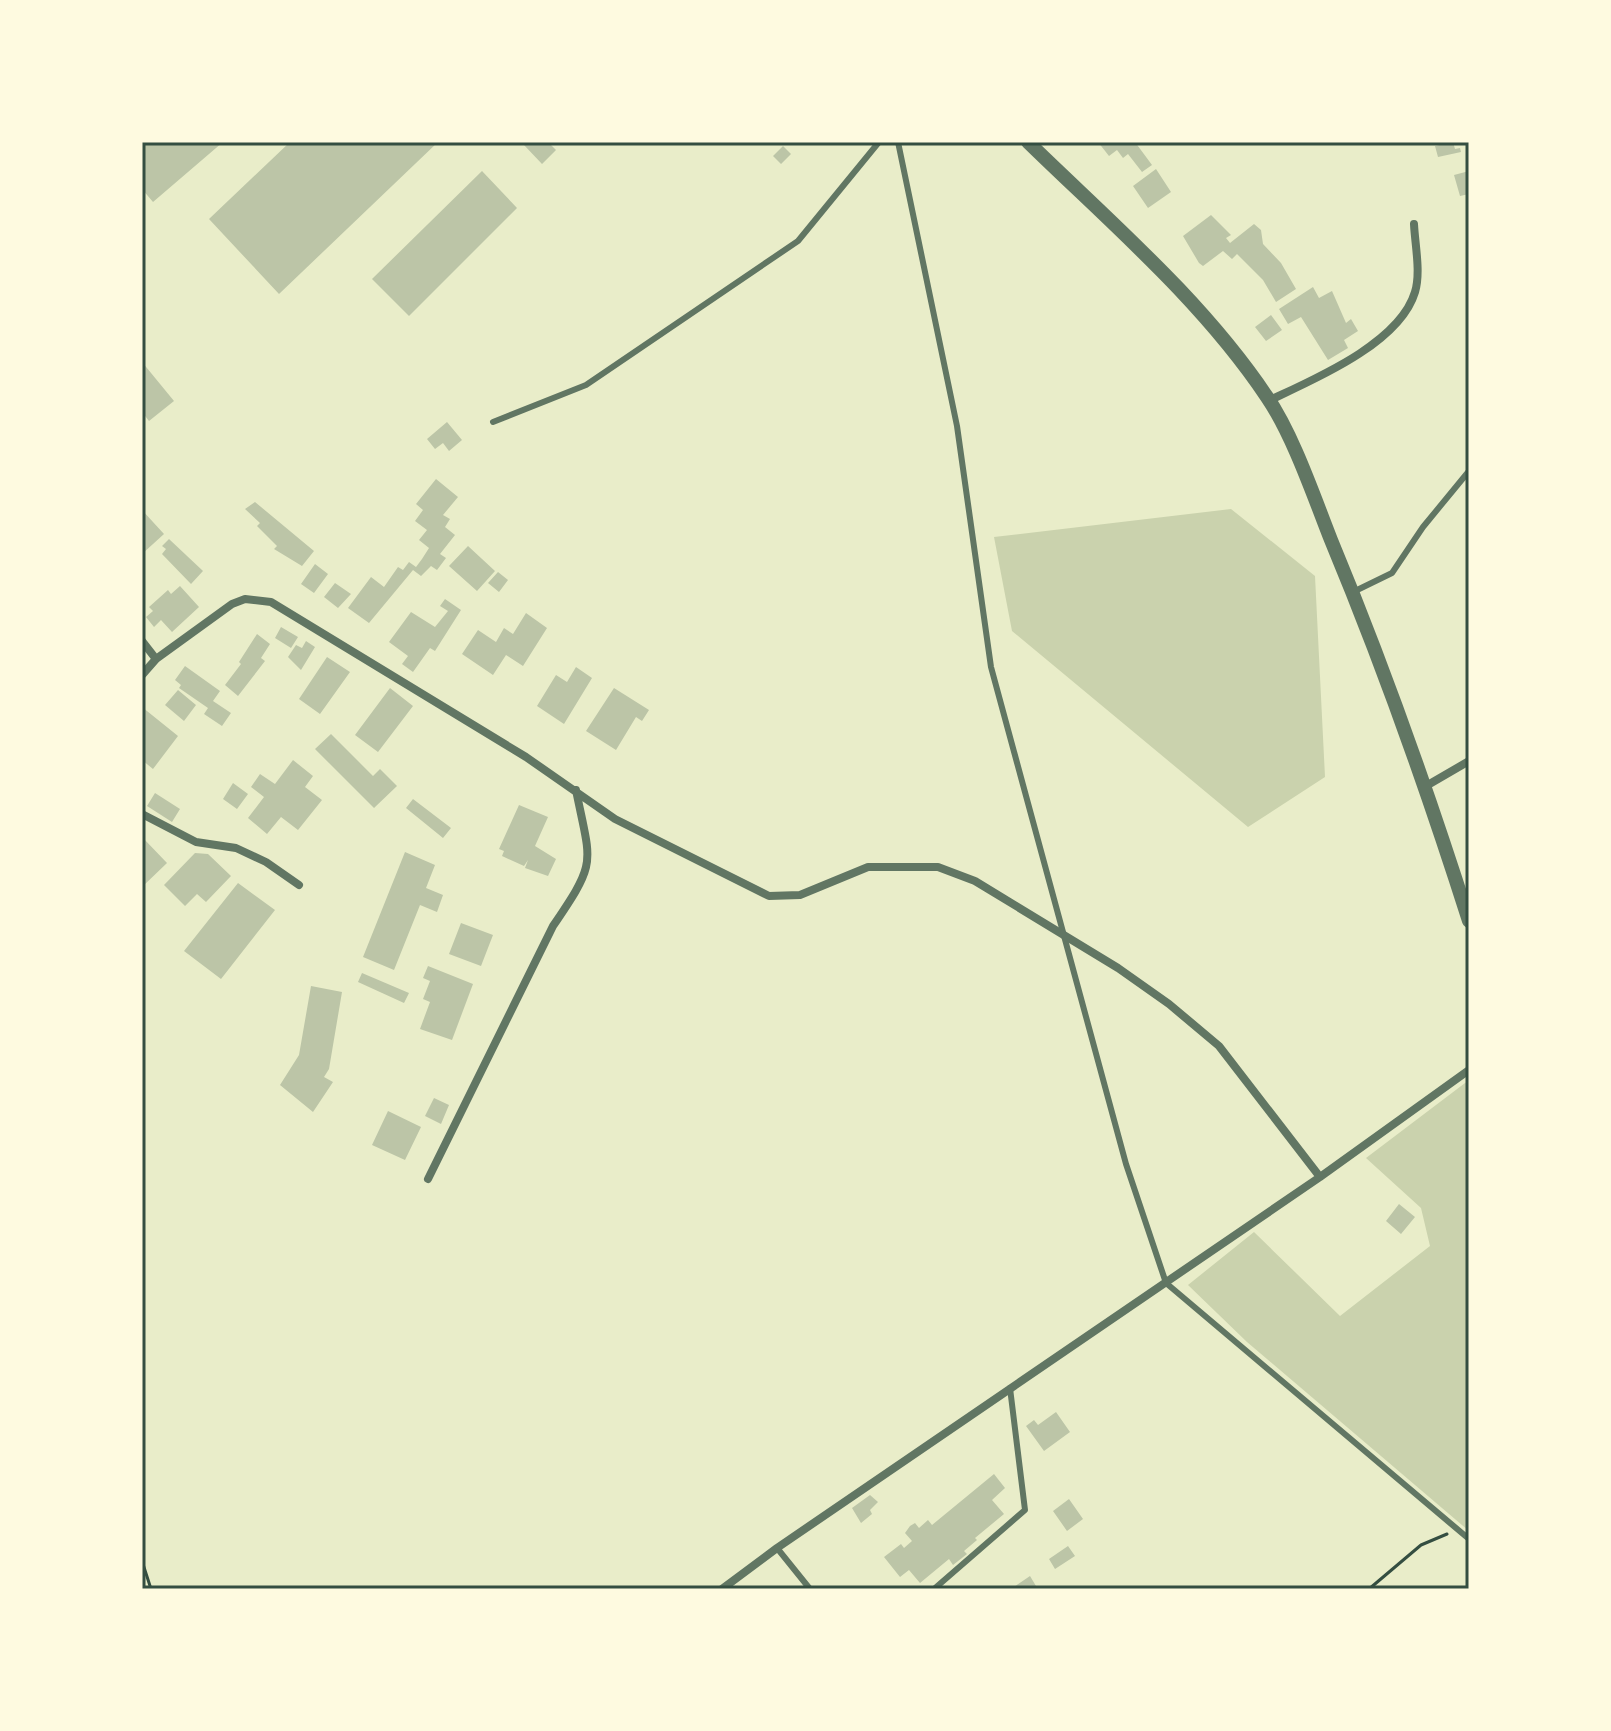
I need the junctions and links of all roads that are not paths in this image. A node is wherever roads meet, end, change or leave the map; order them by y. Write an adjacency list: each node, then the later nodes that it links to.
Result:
1 (879, 142): 6 (lane)
2 (898, 142): 18 (lane)
3 (1028, 142): 5 (street)
4 (1414, 224): 5 (street)
5 (1270, 400): 8 (street)
6 (493, 422)
7 (1469, 471): 8 (lane)
8 (1353, 592): 13 (street)
9 (142, 641): 10 (street)
10 (156, 659): 11 (street); 14 (street)
11 (142, 675)
12 (1469, 761): 13 (street)
13 (1426, 786): 17 (street)
14 (575, 790): 18 (street); 21 (street)
15 (142, 814): 16 (street)
16 (299, 885)
17 (1469, 921)
18 (1066, 939): 20 (street); 22 (lane)
19 (1469, 1070): 20 (street)
20 (1320, 1177): 22 (street)
21 (428, 1179)
22 (1166, 1283): 23 (street); 24 (lane)
23 (1010, 1388): 25 (street); 28 (lane)
24 (1469, 1539)
25 (777, 1548): 26 (street); 27 (lane)
26 (722, 1589)
27 (810, 1589)
28 (934, 1589)

